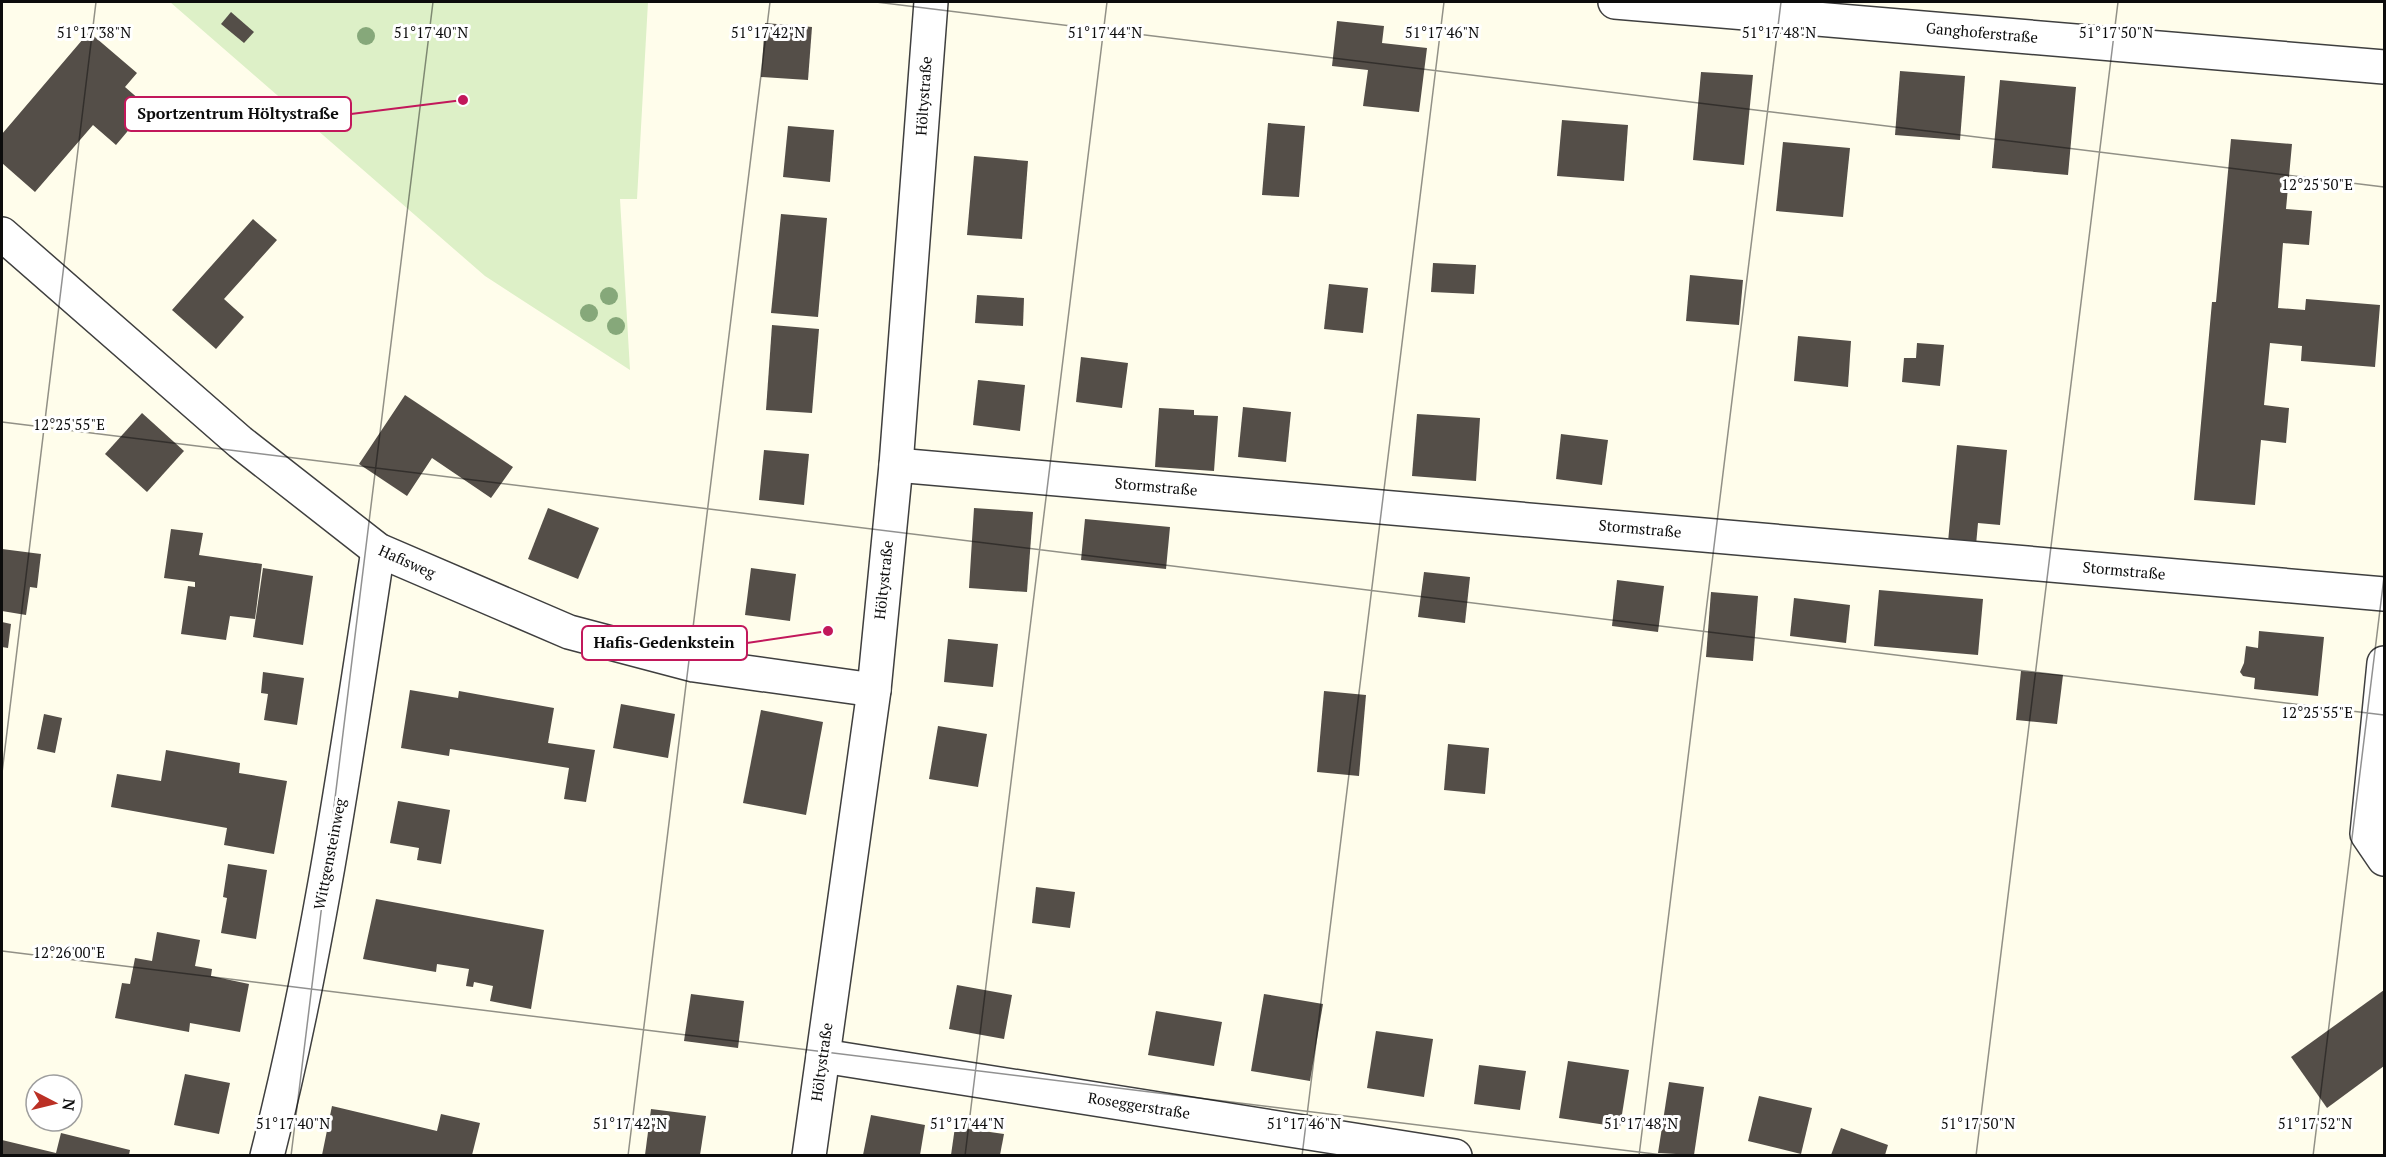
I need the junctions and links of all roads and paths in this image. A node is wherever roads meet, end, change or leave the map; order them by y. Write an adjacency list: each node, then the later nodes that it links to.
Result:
1 (931, 2): 5 (street, Höltystraße)
2 (1615, 2): 3 (street, Ganghoferstraße)
3 (2385, 67)
4 (2, 234): 6 (street, Hafisweg)
5 (896, 465): 7 (street, Stormstraße); 9 (street, Höltystraße)
6 (378, 550): 9 (street, Hafisweg); 12 (street, Wittgensteinweg)
7 (2385, 594)
8 (2385, 663): 10 (street)
9 (874, 690): 11 (street, Höltystraße)
10 (2385, 859)
11 (823, 1056): 13 (street, Höltystraße); 14 (street, Roseggerstraße)
12 (267, 1155)
13 (809, 1155)
14 (1455, 1155)

